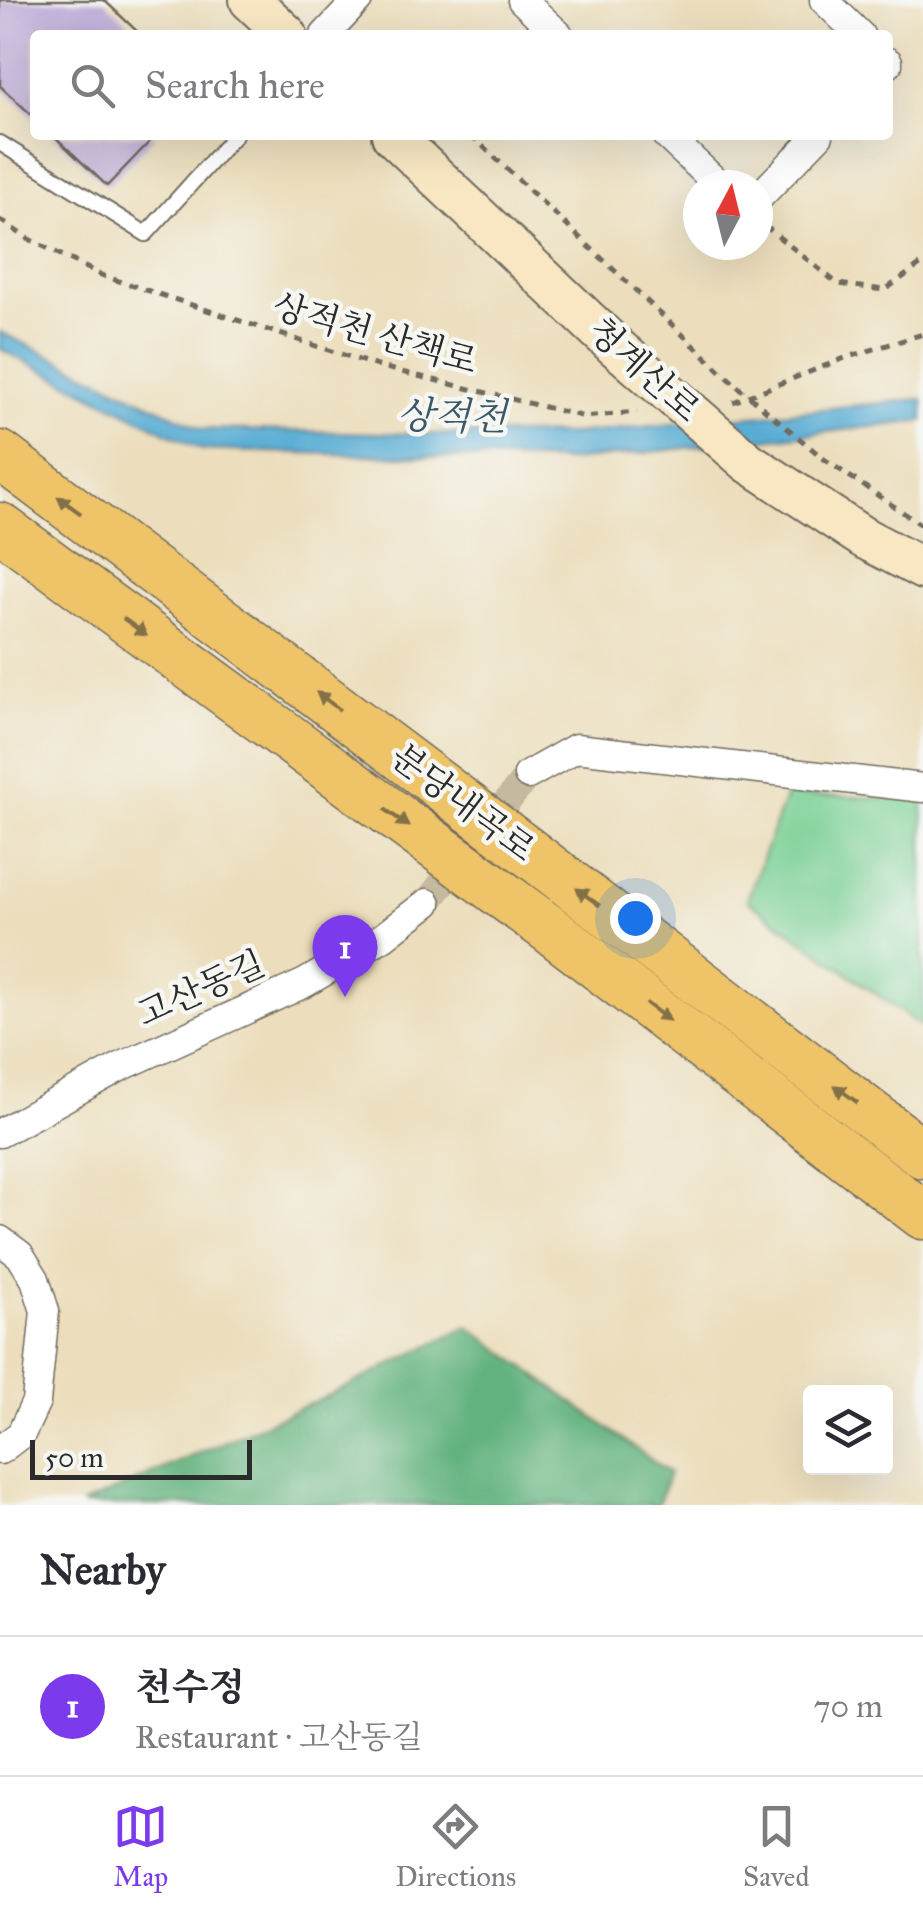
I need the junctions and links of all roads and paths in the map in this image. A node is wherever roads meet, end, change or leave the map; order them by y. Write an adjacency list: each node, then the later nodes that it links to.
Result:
1 (250, 0): 5 (main road)
2 (358, 0): 6 (street)
3 (522, 0): 7 (street)
4 (824, 0): 8 (street)
5 (282, 30)
6 (330, 30)
7 (555, 30)
8 (855, 30)
9 (230, 140): 14 (lane)
10 (397, 140): 26 (main road, 청계산로, bridge)
11 (476, 140): 24 (path, bridge)
12 (671, 140): 15 (street)
13 (814, 140): 16 (street)
14 (0, 143)
15 (703, 170)
16 (773, 183)
17 (0, 220): 22 (path, 상적천 산책로)
18 (773, 232): 19 (path)
19 (923, 263)
20 (923, 334): 21 (path)
21 (717, 404)
22 (642, 411)
23 (0, 455): 31 (highway, 분당내곡로, one-way to 23)
24 (923, 526)
25 (0, 527): 32 (highway, 분당내곡로, one-way to 32)
26 (923, 570)
27 (528, 775): 28 (street)
28 (923, 788)
29 (426, 903): 30 (street, 고산동길)
30 (0, 1133)
31 (923, 1154)
32 (923, 1214)
33 (0, 1240): 34 (street)
34 (0, 1450)

